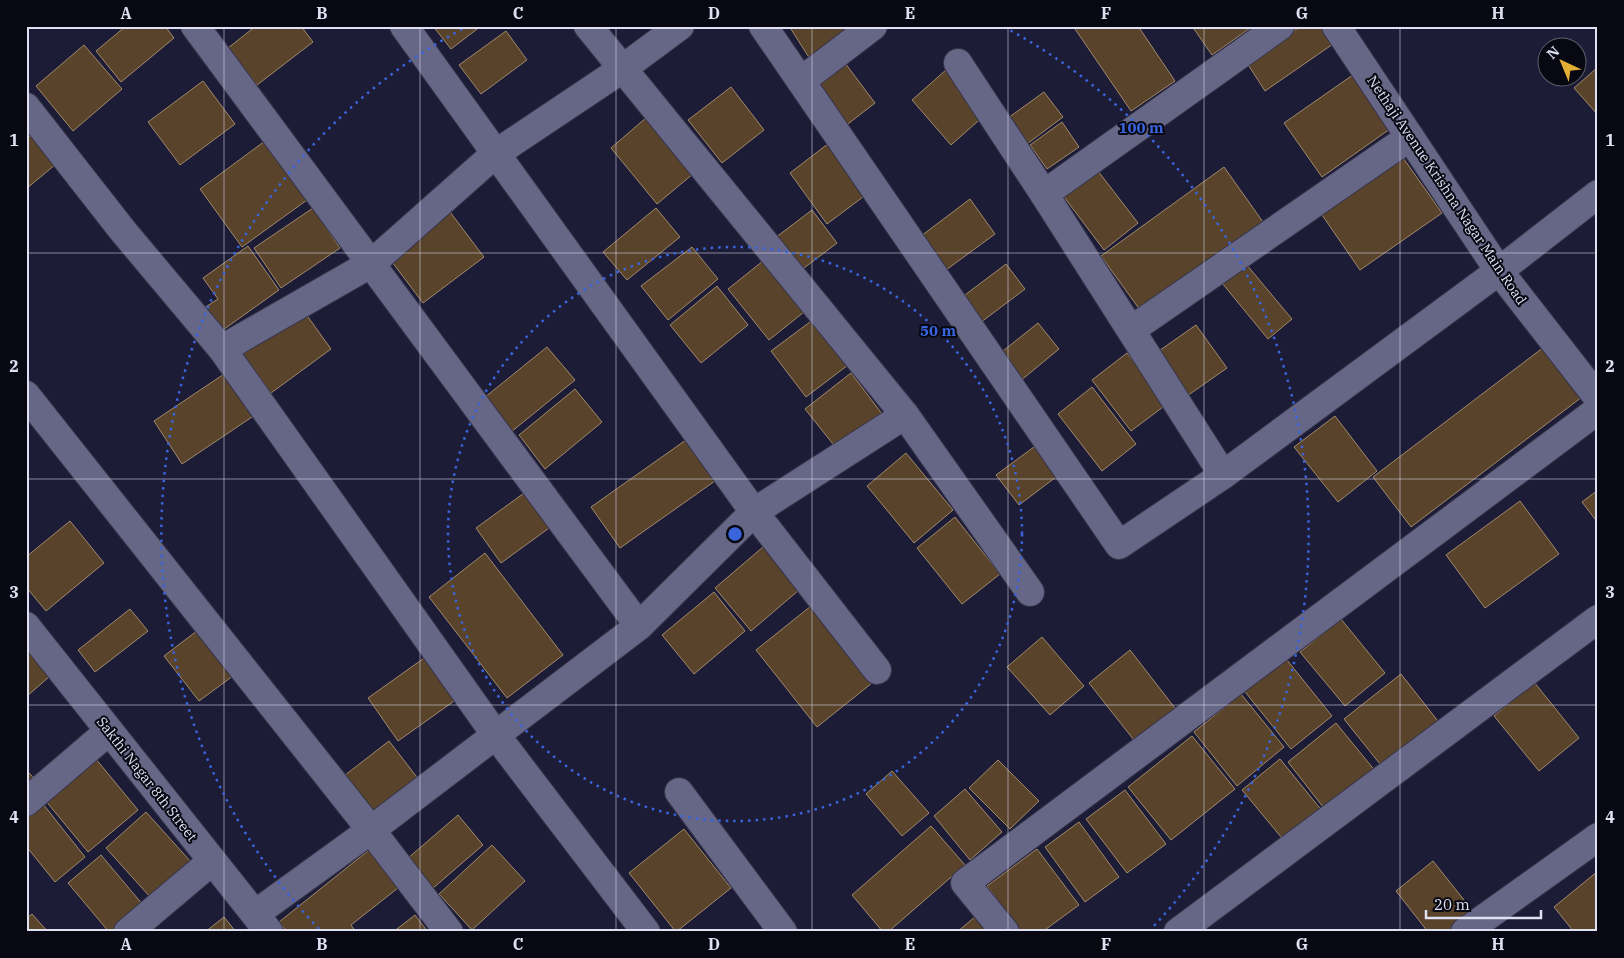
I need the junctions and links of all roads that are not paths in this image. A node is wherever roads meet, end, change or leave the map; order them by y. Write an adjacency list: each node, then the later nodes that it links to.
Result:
1 (195, 26): 17 (street)
2 (404, 26): 14 (street)
3 (588, 26): 10 (street)
4 (680, 26): 10 (street)
5 (763, 26): 11 (street)
6 (874, 26): 11 (street)
7 (1280, 26): 15 (street)
8 (1336, 26): 13 (street, Nethaji Avenue Krishna Nagar Main Road)
9 (958, 63): 15 (street)
10 (622, 69): 14 (street); 24 (street)
11 (801, 80): 25 (street)
12 (26, 107): 20 (street)
13 (1410, 137): 18 (street, Nethaji Avenue Krishna Nagar Main Road); 19 (street)
14 (495, 154): 17 (street); 26 (street)
15 (1044, 194): 19 (street)
16 (1598, 194): 18 (street)
17 (372, 263): 20 (street); 30 (street)
18 (1499, 271): 22 (street, Nethaji Avenue Krishna Nagar Main Road); 25 (street)
19 (1131, 330): 25 (street)
20 (222, 349): 33 (street)
21 (26, 395): 36 (street)
22 (1598, 398)
23 (1598, 410): 44 (street)
24 (905, 415): 26 (street); 27 (street)
25 (1223, 475)
26 (754, 512): 30 (street); 31 (street)
27 (1030, 592)
28 (1598, 619): 45 (street)
29 (26, 626): 32 (street, Sakthi Nagar 8th Street)
30 (639, 626): 33 (street)
31 (877, 670)
32 (109, 731): 35 (street); 38 (street, Sakthi Nagar 8th Street)
33 (495, 734): 36 (street); 42 (street)
34 (680, 792): 43 (street)
35 (26, 802)
36 (371, 830): 39 (street); 41 (street)
37 (1598, 837): 46 (street)
38 (212, 861): 39 (street, Sakthi Nagar 8th Street); 40 (street)
39 (262, 923)
40 (128, 932)
41 (449, 932)
42 (646, 932)
43 (783, 932)
44 (1005, 932)
45 (1178, 932)
46 (1465, 932)

